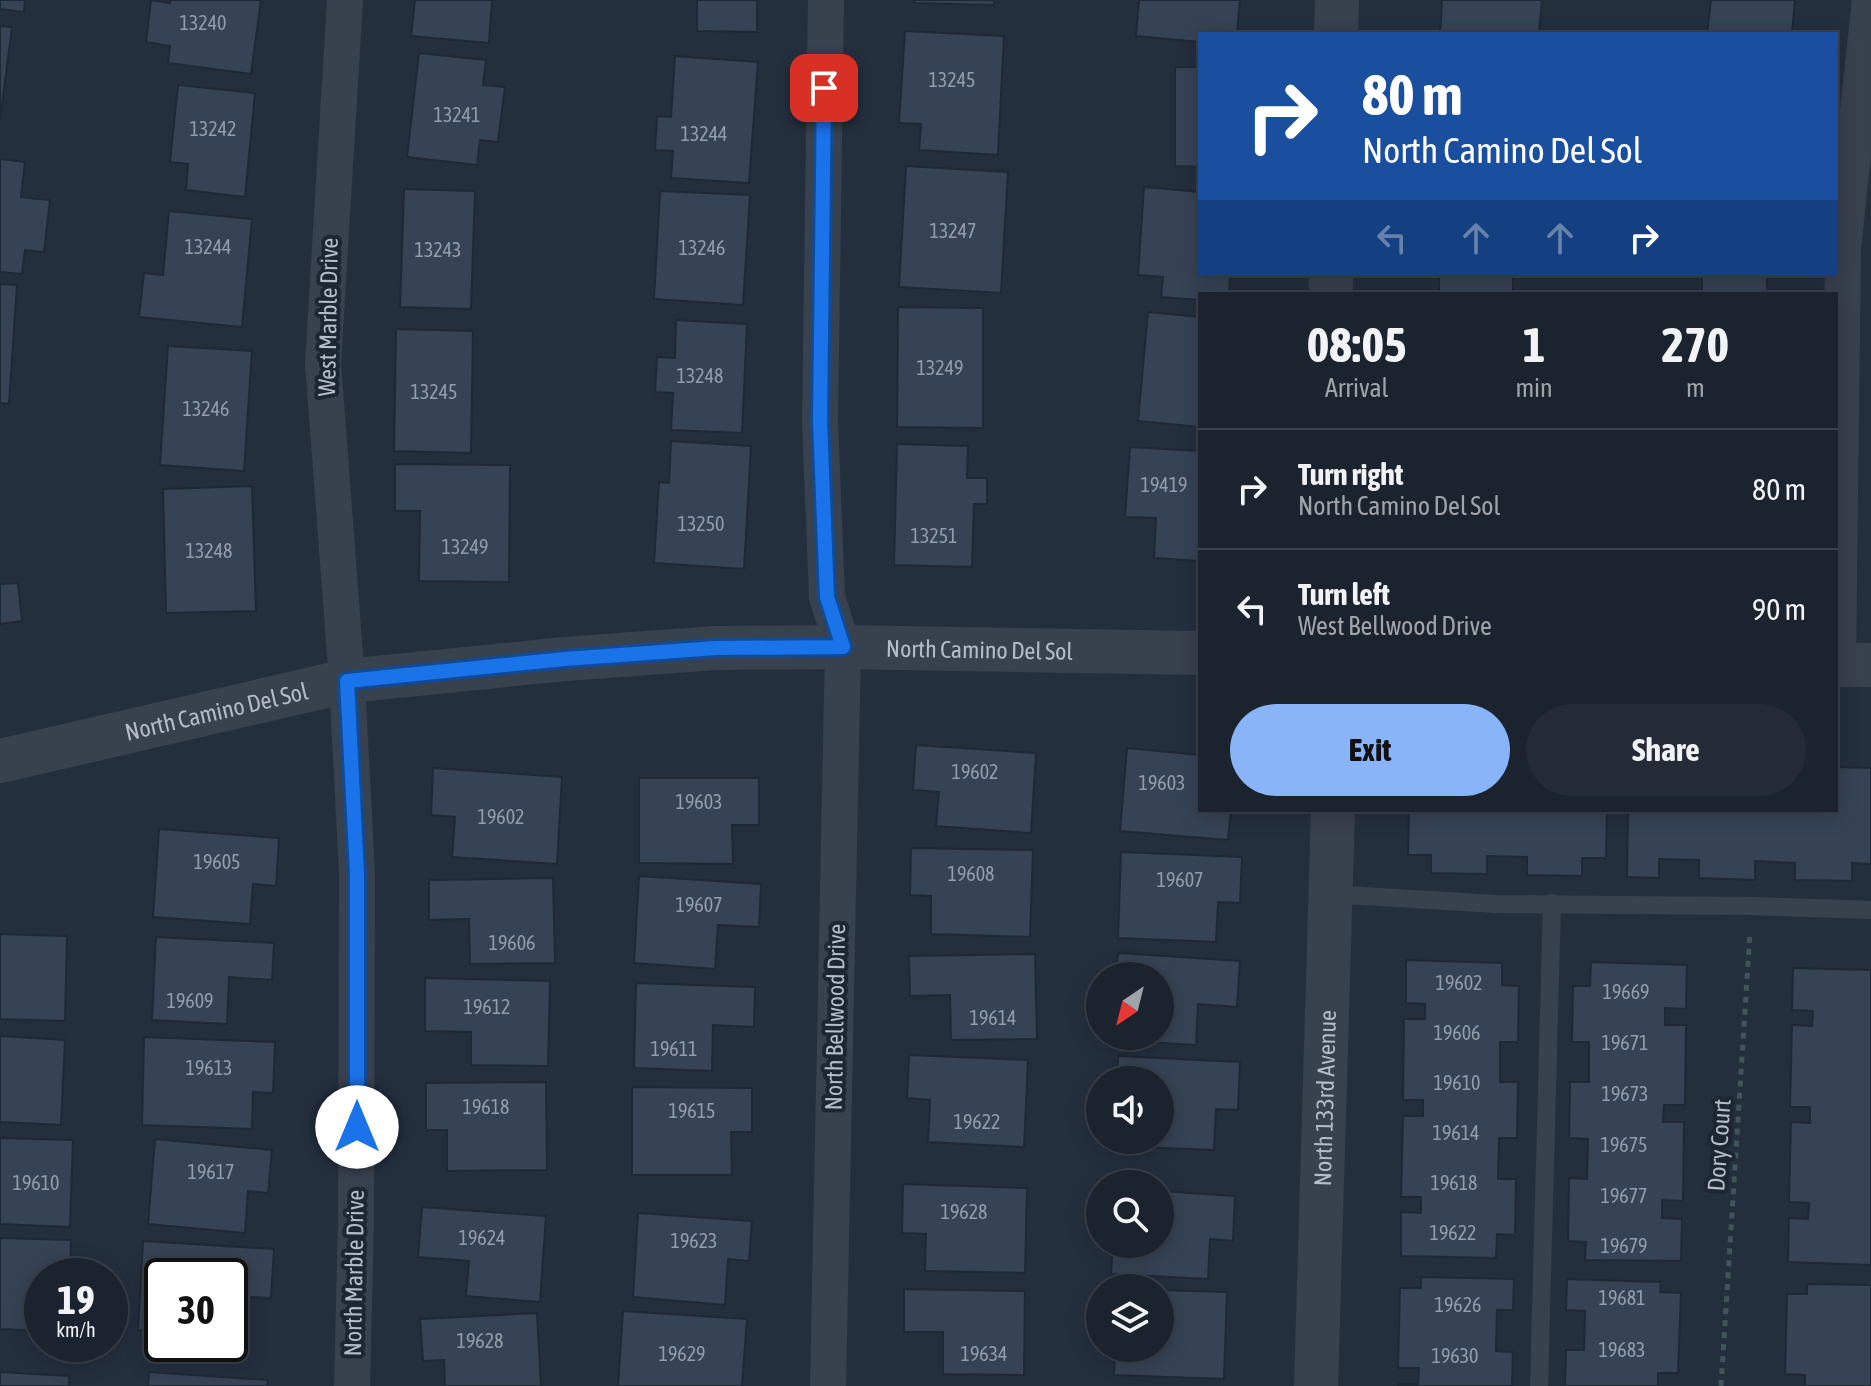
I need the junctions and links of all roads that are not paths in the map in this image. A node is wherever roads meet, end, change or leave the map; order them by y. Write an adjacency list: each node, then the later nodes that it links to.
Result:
1 (345, 0): 9 (street, West Marble Drive)
2 (826, 0): 6 (street, North Bellwood Drive)
3 (1337, 0): 5 (street)
4 (1870, 0): 8 (street)
5 (1336, 32)
6 (843, 647): 7 (street, North Camino Del Sol); 9 (street, North Camino Del Sol); 16 (street, North Bellwood Drive)
7 (1198, 653)
8 (1848, 665)
9 (347, 681): 10 (street, North Camino Del Sol); 15 (street, North Marble Drive)
10 (0, 761)
11 (1333, 812): 12 (street, North 133rd Avenue)
12 (1330, 894): 13 (lane); 17 (street, North 133rd Avenue)
13 (1552, 903): 14 (lane); 18 (lane)
14 (1871, 910)
15 (352, 1386)
16 (828, 1386)
17 (1316, 1386)
18 (1539, 1386)

